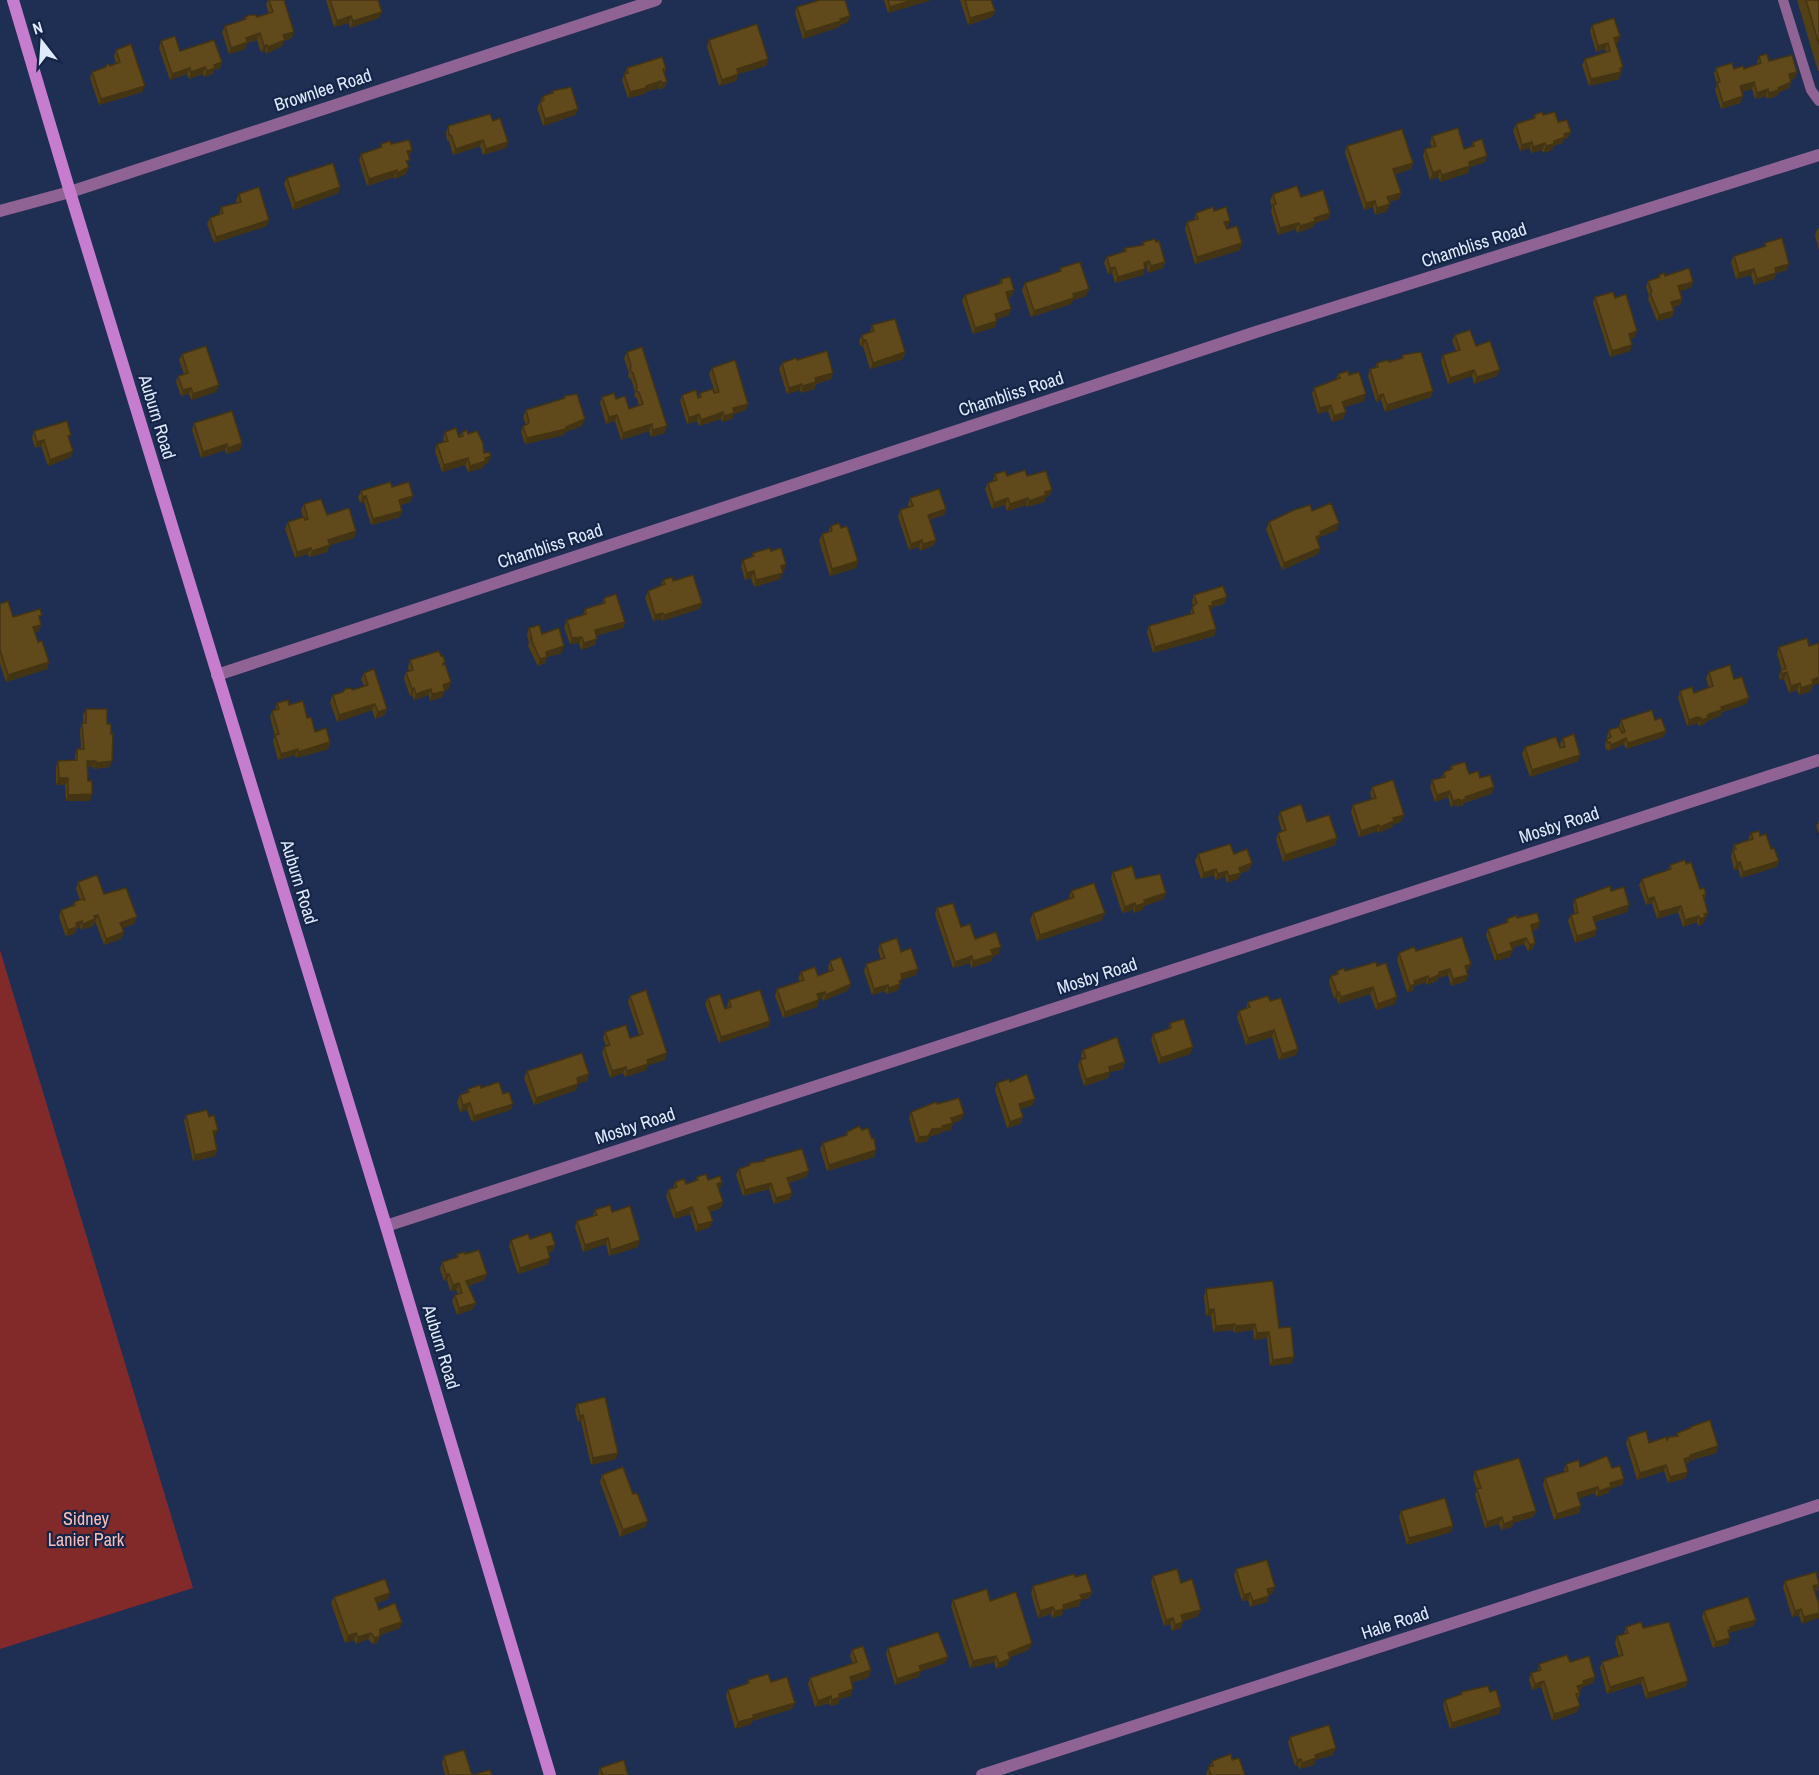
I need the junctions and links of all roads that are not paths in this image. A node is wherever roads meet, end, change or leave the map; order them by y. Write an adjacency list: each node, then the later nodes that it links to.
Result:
1 (13, 0): 6 (street, Auburn Road)
2 (656, 0): 6 (street, Brownlee Road)
3 (1783, 0): 4 (lane)
4 (1819, 101)
5 (1819, 155): 8 (street, Chambliss Road)
6 (69, 192): 7 (street, Brownlee Road); 8 (street, Auburn Road)
7 (0, 211)
8 (217, 675): 10 (street, Auburn Road)
9 (1819, 760): 10 (street, Mosby Road)
10 (386, 1226): 12 (street, Auburn Road)
11 (1819, 1505): 13 (street, Hale Road)
12 (550, 1775)
13 (982, 1775)

